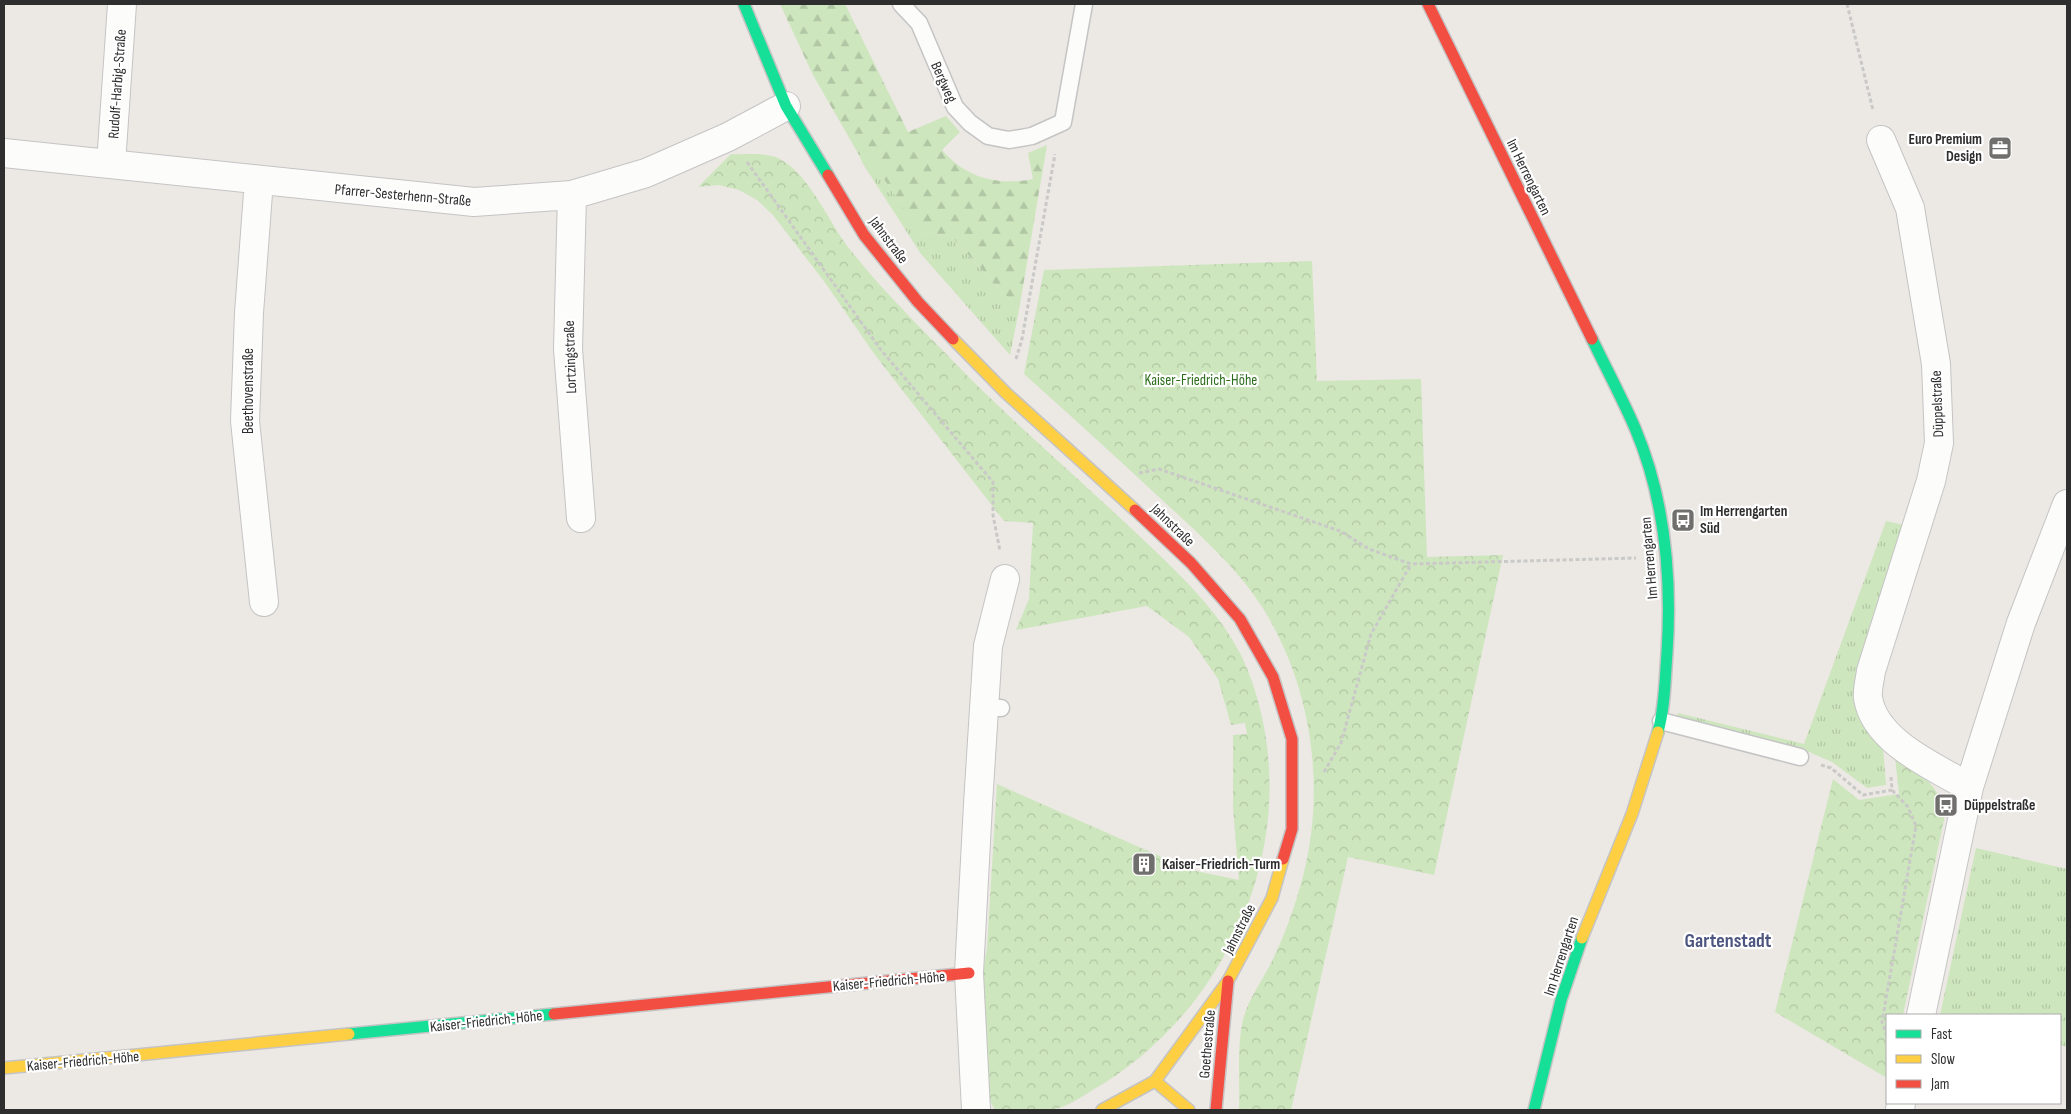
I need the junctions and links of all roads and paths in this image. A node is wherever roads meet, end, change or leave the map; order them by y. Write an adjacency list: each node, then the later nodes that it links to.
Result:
1 (122, 4): 12 (street, Rudolf-Harbig-Straße)
2 (744, 4): 7 (street, Jahnstraße)
3 (901, 4): 8 (lane, Bergweg)
4 (1084, 4): 8 (lane)
5 (1428, 4): 19 (street, Im Herrengarten)
6 (1847, 4): 10 (path)
7 (786, 106): 9 (street, Pfarrer-Sesterhenn-Straße); 16 (street, Jahnstraße)
8 (1063, 122): 15 (path)
9 (728, 137): 14 (street, Pfarrer-Sesterhenn-Straße); 21 (path)
10 (1881, 140): 24 (street, Düppelstraße)
11 (4, 152): 12 (street, Pfarrer-Sesterhenn-Straße)
12 (111, 164): 13 (street, Pfarrer-Sesterhenn-Straße)
13 (259, 180): 14 (street, Pfarrer-Sesterhenn-Straße); 22 (street, Beethovenstraße)
14 (572, 195): 18 (street, Lortzingstraße)
15 (1022, 339)
16 (1104, 480): 20 (path); 30 (street, Jahnstraße)
17 (2067, 504): 27 (street)
18 (581, 518)
19 (1667, 557): 20 (path); 23 (street, Im Herrengarten)
20 (1411, 564): 26 (path)
21 (1005, 579): 29 (street)
22 (264, 602)
23 (1661, 721): 25 (lane); 39 (street, Im Herrengarten)
24 (1891, 740): 27 (street, Düppelstraße); 28 (path)
25 (1800, 757): 28 (path)
26 (1321, 778)
27 (1969, 788): 31 (street)
28 (1892, 790): 32 (path)
29 (969, 973): 33 (street, Kaiser-Friedrich-Höhe); 35 (street)
30 (1228, 981): 34 (street, Jahnstraße); 38 (street, Goethestraße)
31 (1921, 1014)
32 (1886, 1033)
33 (4, 1068)
34 (1155, 1080): 36 (street, Jahnstraße); 37 (street)
35 (976, 1110)
36 (1102, 1110)
37 (1189, 1110)
38 (1216, 1110)
39 (1534, 1110)

